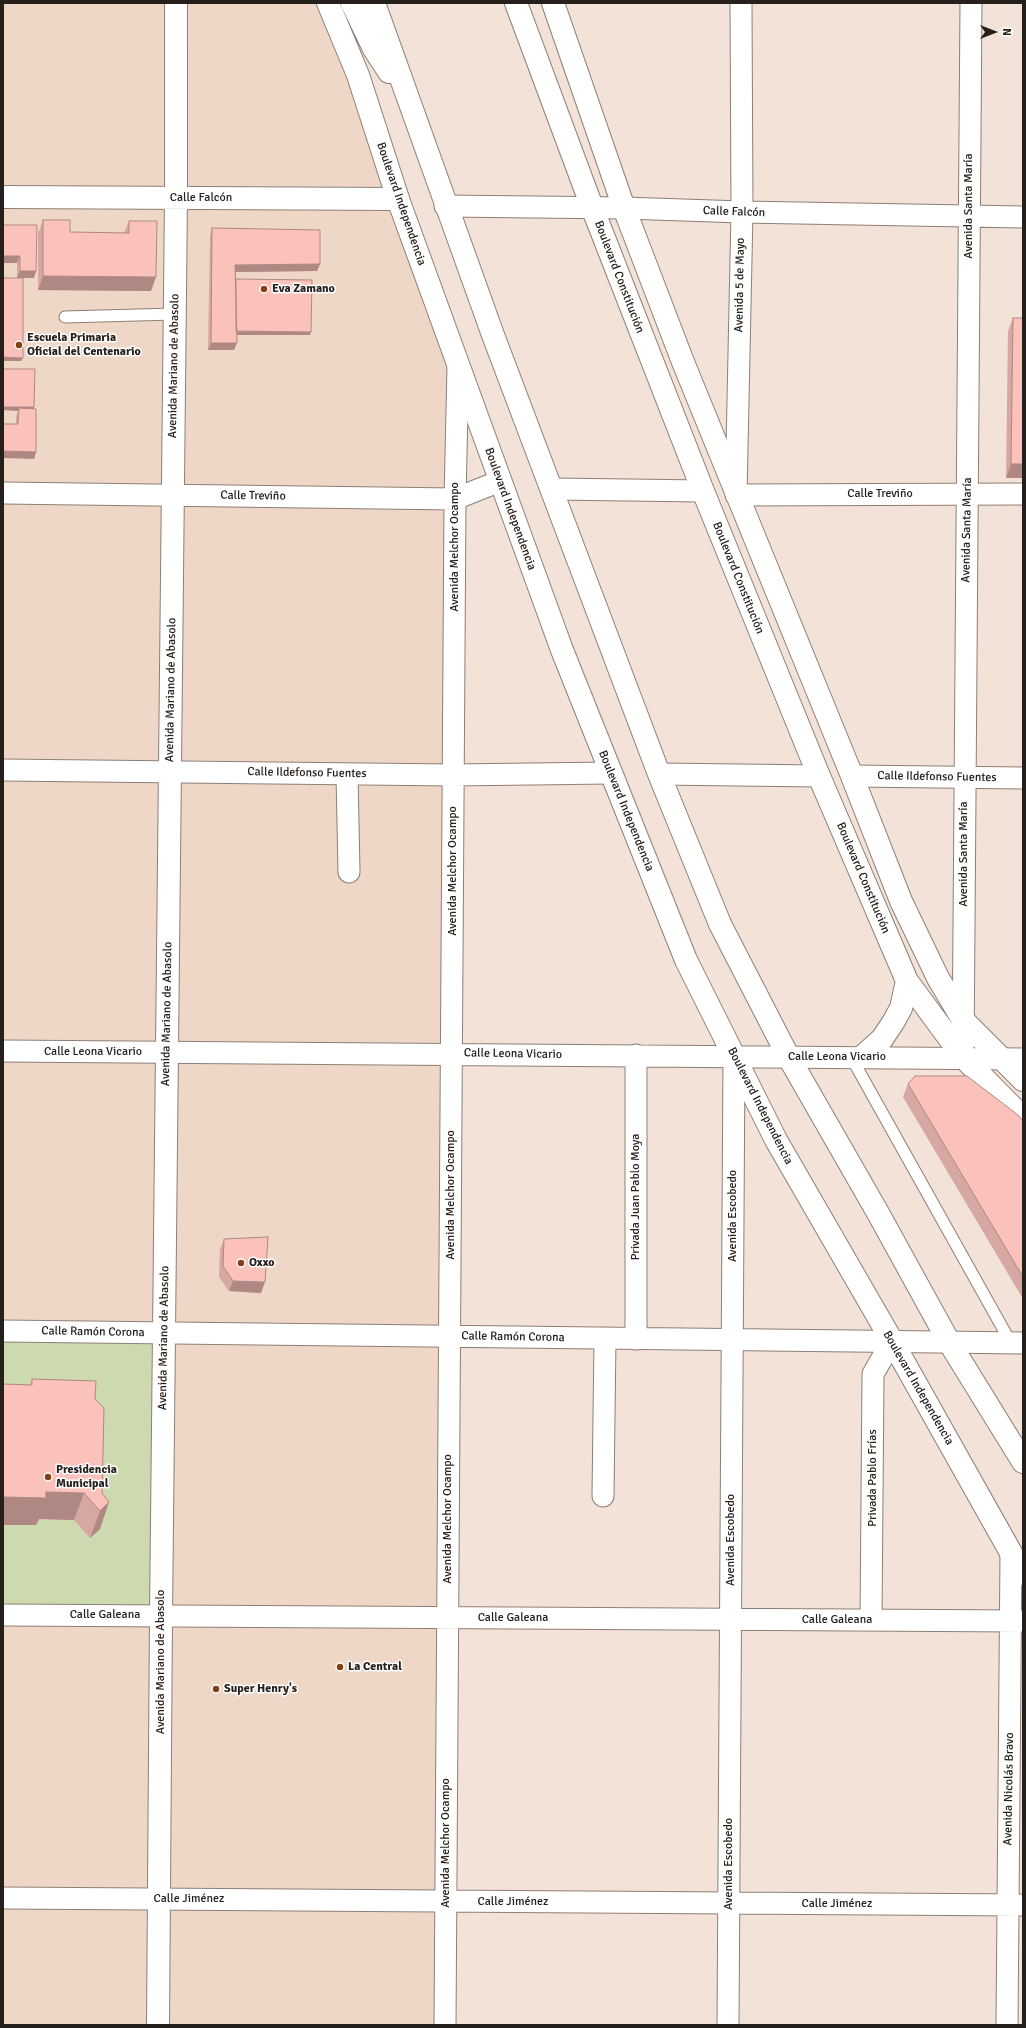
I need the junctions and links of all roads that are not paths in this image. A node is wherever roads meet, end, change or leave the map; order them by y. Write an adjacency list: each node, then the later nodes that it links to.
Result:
1 (176, 3): 11 (main road, Avenida Mariano de Abasolo)
2 (328, 3): 12 (main road, Boulevard Independencia)
3 (352, 3): 9 (main road)
4 (374, 3): 9 (main road)
5 (516, 3): 14 (main road, Boulevard Constitución)
6 (553, 3): 15 (main road)
7 (741, 3): 16 (street, Avenida 5 de Mayo)
8 (971, 3): 17 (street, Avenida Santa María)
9 (404, 89): 13 (main road)
10 (3, 197): 11 (main road, Calle Falcón)
11 (176, 198): 12 (main road, Calle Falcón); 19 (main road, Avenida Mariano de Abasolo)
12 (398, 199): 21 (main road, Boulevard Independencia)
13 (446, 206): 14 (street, Calle Falcón); 23 (main road)
14 (592, 207): 15 (street, Calle Falcón); 24 (main road, Boulevard Constitución)
15 (624, 208): 16 (street, Calle Falcón); 27 (main road)
16 (742, 212): 17 (street, Calle Falcón); 27 (street, Avenida 5 de Mayo)
17 (968, 215): 18 (street, Calle Falcón); 26 (street, Avenida Santa María)
18 (1023, 217)
19 (174, 314): 20 (lane); 29 (main road, Avenida Mariano de Abasolo)
20 (66, 317)
21 (458, 365): 22 (main road, Boulevard Independencia); 30 (street, Avenida Melchor Ocampo)
22 (500, 481): 30 (street, Calle Treviño); 33 (main road, Boulevard Independencia)
23 (553, 489): 24 (street); 35 (main road)
24 (703, 491): 37 (main road, Boulevard Constitución)
25 (3, 493): 29 (street, Calle Treviño)
26 (967, 493): 27 (street, Calle Treviño); 28 (street, Calle Treviño); 39 (street, Avenida Santa María)
27 (736, 494): 38 (main road)
28 (1023, 494)
29 (173, 495): 30 (street, Calle Treviño); 32 (main road, Avenida Mariano de Abasolo)
30 (455, 499): 36 (street, Avenida Melchor Ocampo)
31 (3, 770): 32 (street, Calle Ildefonso Fuentes)
32 (170, 771): 34 (street, Calle Ildefonso Fuentes); 45 (main road, Avenida Mariano de Abasolo)
33 (610, 773): 36 (street, Calle Ildefonso Fuentes); 48 (main road, Boulevard Independencia)
34 (347, 774): 36 (street, Calle Ildefonso Fuentes); 41 (street)
35 (659, 774): 37 (street); 49 (main road)
36 (453, 775): 46 (street, Avenida Melchor Ocampo)
37 (819, 776): 42 (main road, Boulevard Constitución)
38 (852, 776): 39 (street, Calle Ildefonso Fuentes); 43 (main road)
39 (964, 777): 40 (street, Calle Ildefonso Fuentes); 43 (street, Avenida Santa María)
40 (1023, 778)
41 (349, 872)
42 (908, 981): 50 (main road); 51 (main road, Boulevard Constitución)
43 (963, 1020): 51 (street, Avenida Santa María); 52 (main road)
44 (3, 1051): 45 (street, Calle Leona Vicario)
45 (167, 1052): 46 (street, Calle Leona Vicario); 56 (main road, Avenida Mariano de Abasolo)
46 (451, 1053): 47 (street, Calle Leona Vicario); 57 (street, Avenida Melchor Ocampo)
47 (636, 1055): 48 (street, Calle Leona Vicario); 59 (street, Privada Juan Pablo Moya)
48 (734, 1056): 49 (street, Calle Leona Vicario); 60 (street, Avenida Escobedo); 61 (main road, Boulevard Independencia)
49 (788, 1056): 50 (street, Calle Leona Vicario); 62 (main road)
50 (857, 1057): 51 (street, Calle Leona Vicario); 63 (lane)
51 (963, 1057): 52 (street, Calle Leona Vicario); 54 (main road, Boulevard Constitución)
52 (1013, 1058): 53 (main road)
53 (1023, 1080)
54 (1023, 1118)
55 (3, 1331): 56 (street, Calle Ramón Corona)
56 (164, 1333): 57 (street, Calle Ramón Corona); 69 (main road, Avenida Mariano de Abasolo)
57 (450, 1336): 58 (street, Calle Ramón Corona); 70 (street, Avenida Melchor Ocampo)
58 (605, 1338): 59 (street, Calle Ramón Corona); 65 (street)
59 (636, 1339): 60 (street, Calle Ramón Corona)
60 (732, 1340): 61 (street, Calle Ramón Corona); 71 (street, Avenida Escobedo)
61 (892, 1341): 62 (street, Calle Ramón Corona); 66 (main road, Boulevard Independencia); 72 (street, Privada Pablo Frías)
62 (949, 1342): 63 (street, Calle Ramón Corona); 64 (main road)
63 (1017, 1343)
64 (1023, 1462)
65 (603, 1496)
66 (1012, 1553): 67 (main road, Boulevard Independencia); 73 (street, Avenida Nicolás Bravo)
67 (1023, 1574)
68 (3, 1615): 69 (street, Calle Galeana)
69 (161, 1616): 70 (street, Calle Galeana); 75 (main road, Avenida Mariano de Abasolo)
70 (448, 1618): 71 (street, Calle Galeana); 76 (street, Avenida Melchor Ocampo)
71 (730, 1620): 72 (street, Calle Galeana); 77 (street, Avenida Escobedo)
72 (871, 1620): 73 (street, Calle Galeana)
73 (1017, 1621): 78 (street, Avenida Nicolás Bravo)
74 (3, 1898): 75 (street, Calle Jiménez)
75 (159, 1899): 76 (street, Calle Jiménez); 79 (main road, Avenida Mariano de Abasolo)
76 (446, 1901): 77 (street, Calle Jiménez); 80 (street, Avenida Melchor Ocampo)
77 (728, 1904): 78 (street, Calle Jiménez); 81 (street, Avenida Escobedo)
78 (1016, 1905): 82 (street, Avenida Nicolás Bravo)
79 (158, 2025)
80 (445, 2025)
81 (728, 2025)
82 (1007, 2025)

